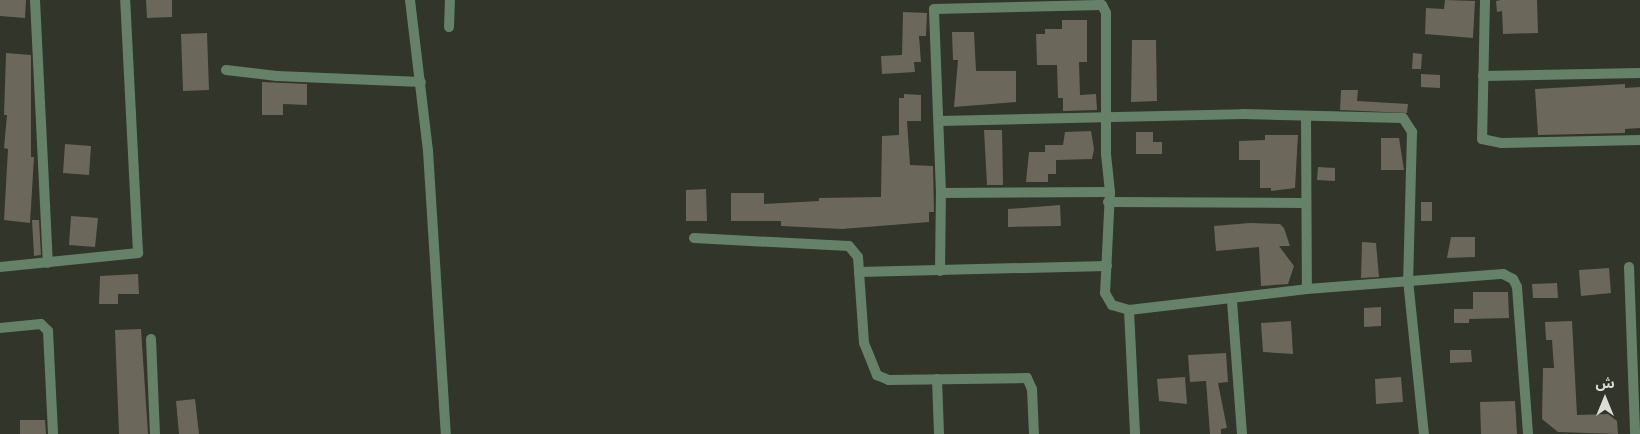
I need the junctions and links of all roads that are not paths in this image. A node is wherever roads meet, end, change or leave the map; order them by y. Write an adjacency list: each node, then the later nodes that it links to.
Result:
1 (35, 0): 19 (street)
2 (125, 0): 19 (street)
3 (410, 0): 10 (street)
4 (450, 0): 6 (street)
5 (1485, 0): 9 (street)
6 (450, 27)
7 (226, 70): 10 (street)
8 (1640, 73): 9 (street)
9 (1483, 76): 14 (street)
10 (421, 82): 34 (street)
11 (1107, 116): 12 (street); 13 (street); 13 (street); 16 (street)
12 (1306, 116): 17 (street); 25 (street)
13 (940, 121): 15 (street)
14 (1640, 140)
15 (942, 193): 16 (street); 23 (street)
16 (1109, 197): 17 (street); 20 (street)
17 (1304, 203): 26 (street)
18 (694, 238): 24 (street)
19 (48, 263): 21 (street)
20 (1108, 266): 23 (street); 28 (street)
21 (0, 267)
22 (1629, 267): 41 (street)
23 (940, 271): 24 (street)
24 (859, 272): 31 (street)
25 (1408, 280): 26 (street); 39 (street); 40 (street)
26 (1307, 289): 27 (street)
27 (1232, 301): 28 (street); 38 (street)
28 (1129, 310): 37 (street)
29 (0, 328): 32 (street)
30 (151, 339): 33 (street)
31 (937, 379): 35 (street); 36 (street)
32 (53, 434)
33 (155, 434)
34 (446, 434)
35 (939, 434)
36 (1034, 434)
37 (1135, 434)
38 (1242, 434)
39 (1424, 434)
40 (1528, 434)
41 (1636, 434)

